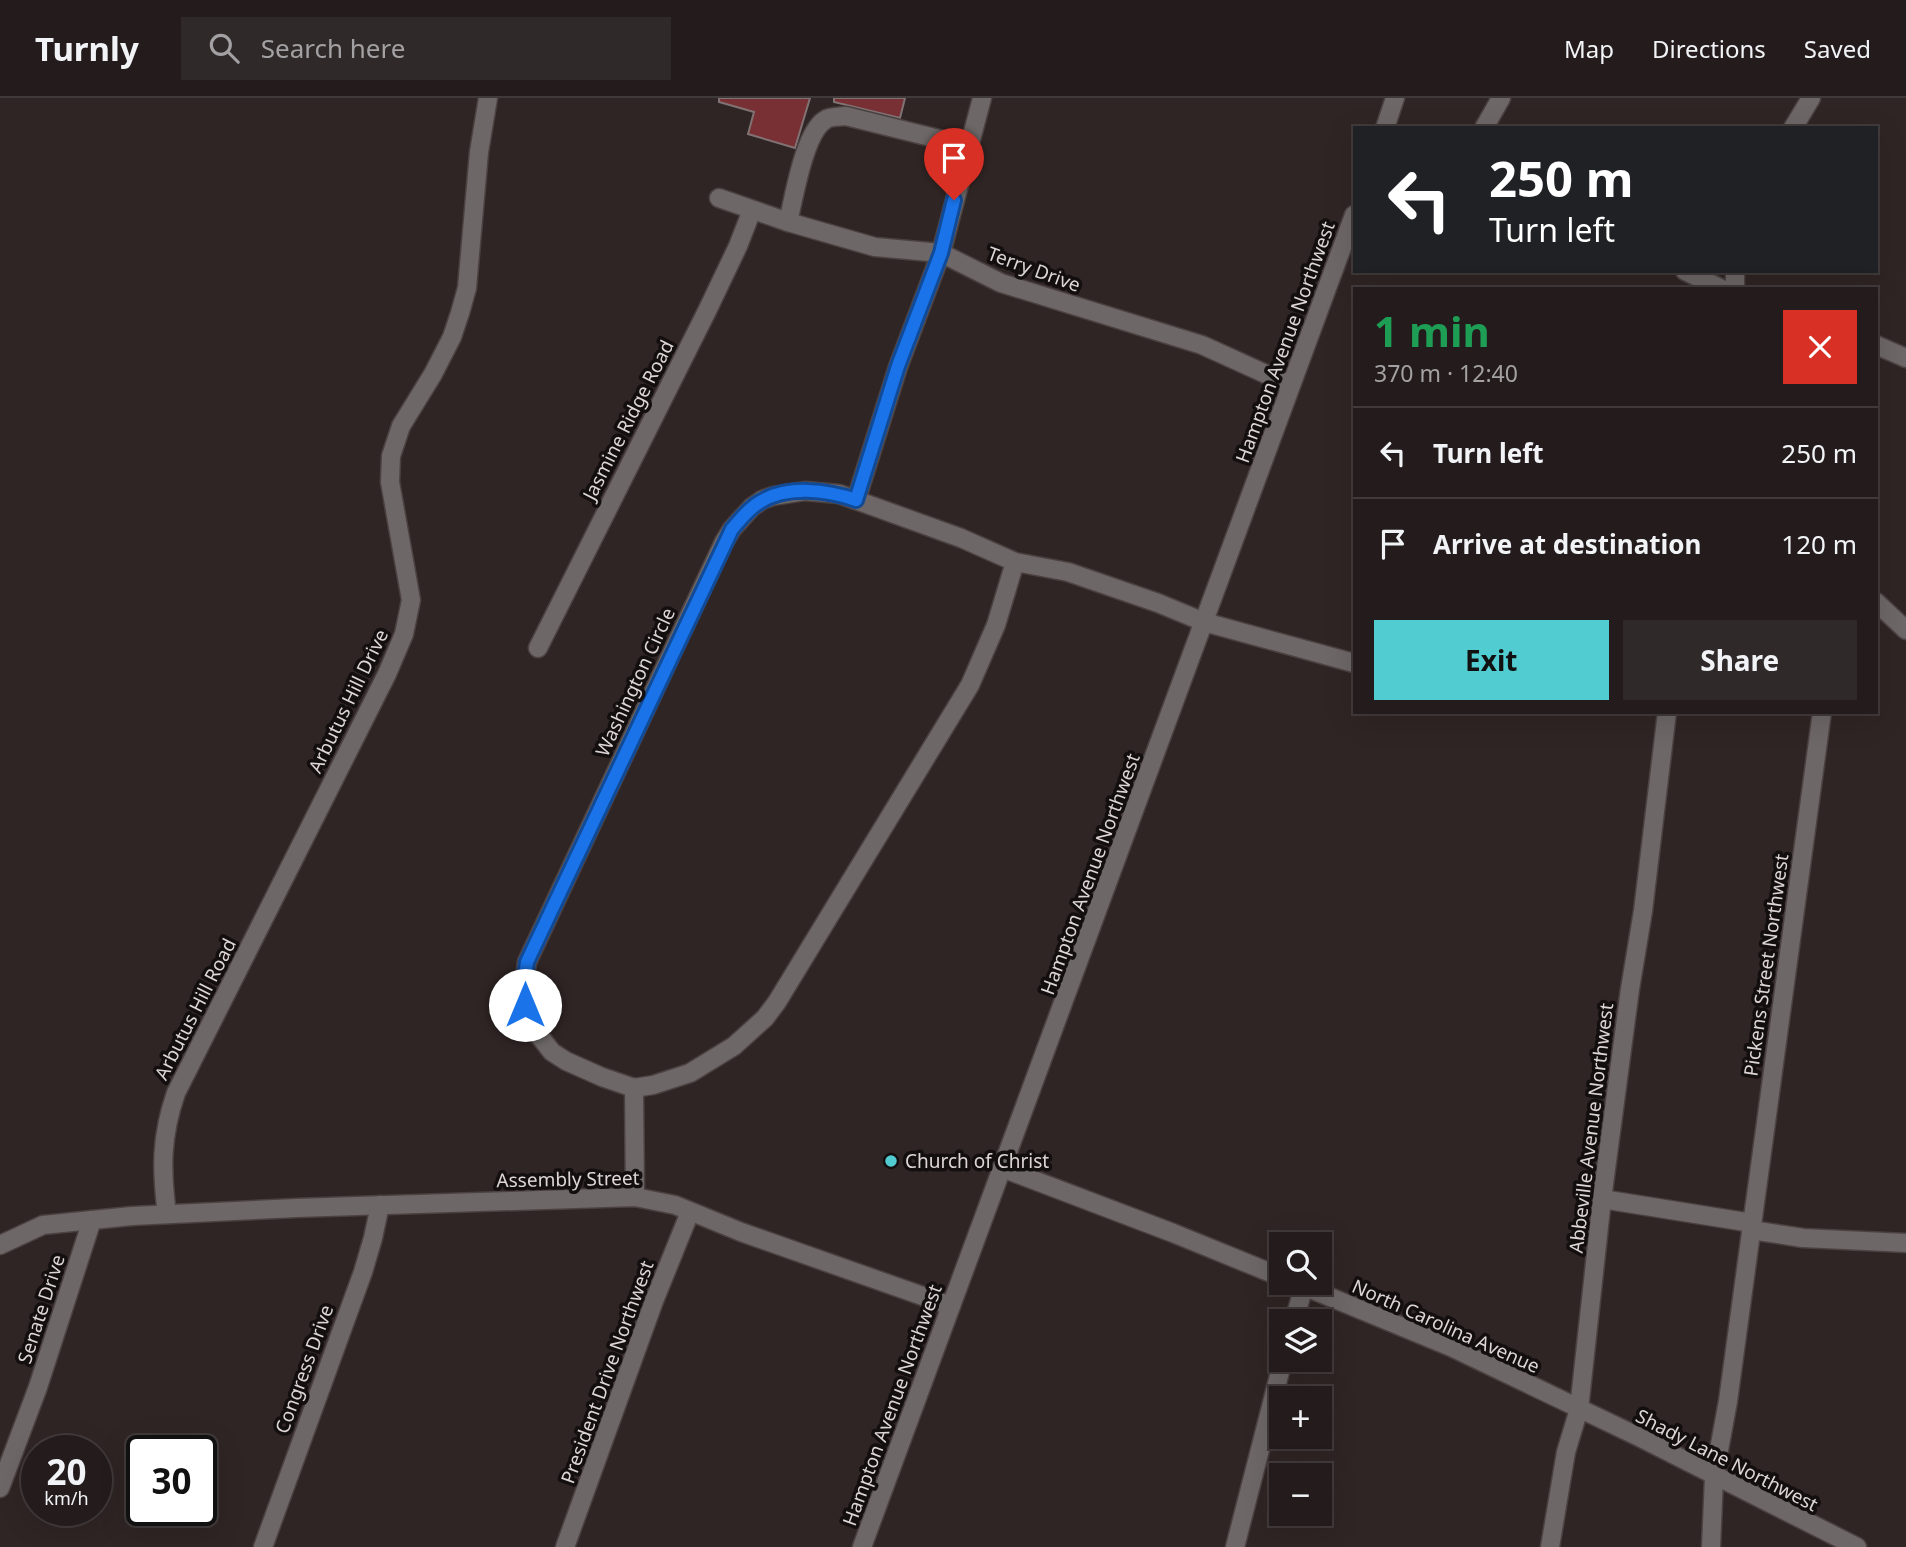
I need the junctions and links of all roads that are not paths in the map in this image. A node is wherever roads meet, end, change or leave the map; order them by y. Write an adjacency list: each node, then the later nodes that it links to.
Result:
1 (488, 98): 31 (street, Arbutus Hill Drive)
2 (982, 98): 9 (street)
3 (1395, 98): 6 (street)
4 (1501, 98): 7 (street)
5 (1811, 98): 8 (street)
6 (1386, 126)
7 (1485, 126)
8 (1794, 126)
9 (967, 146): 13 (street); 14 (street)
10 (719, 198): 11 (street, Terry Drive)
11 (752, 210): 13 (street, Terry Drive); 27 (street, Jasmine Ridge Road)
12 (1353, 218): 21 (street, Hampton Avenue Northwest)
13 (788, 222): 14 (street, Terry Drive)
14 (941, 253): 21 (street, Terry Drive); 22 (street)
15 (1686, 273): 17 (street)
16 (1688, 273): 18 (street)
17 (1700, 287)
18 (1718, 287)
19 (1878, 346): 20 (street)
20 (1906, 358)
21 (1290, 386): 25 (street, Hampton Avenue Northwest)
22 (856, 500): 23 (street, Washington Circle); 32 (street, Washington Circle)
23 (1015, 562): 25 (street, Washington Circle); 32 (street)
24 (1878, 604): 26 (street)
25 (1204, 622): 28 (street, Washington Circle); 33 (street, Hampton Avenue Northwest)
26 (1906, 630)
27 (538, 648)
28 (1353, 663)
29 (1667, 714): 35 (street, Abbeville Avenue Northwest)
30 (1822, 714): 40 (street, Pickens Street Northwest)
31 (307, 834): 38 (street, Arbutus Hill Road)
32 (634, 1087): 34 (street)
33 (1002, 1168): 43 (street); 45 (street, Hampton Avenue Northwest)
34 (635, 1197): 36 (street, Assembly Street); 37 (street, Assembly Street)
35 (1602, 1199): 40 (street); 47 (street, Abbeville Avenue Northwest)
36 (380, 1205): 38 (street, Assembly Street); 50 (street, Congress Drive)
37 (690, 1212): 45 (street, Assembly Street); 51 (street, President Drive Northwest)
38 (167, 1214): 39 (street, Assembly Street)
39 (92, 1220): 42 (street, Assembly Street); 49 (street, Senate Drive)
40 (1751, 1227): 41 (street); 48 (street, Pickens Street Northwest)
41 (1906, 1243)
42 (0, 1245)
43 (1269, 1272)
44 (1326, 1295): 47 (street, North Carolina Avenue)
45 (951, 1306): 52 (street, Hampton Avenue Northwest)
46 (1280, 1372): 53 (street)
47 (1579, 1409): 48 (street, Shady Lane Northwest); 54 (street, Abbeville Avenue Northwest)
48 (1714, 1477): 55 (street, Pickens Street Northwest); 56 (street, Shady Lane Northwest)
49 (0, 1488)
50 (262, 1547)
51 (565, 1547)
52 (862, 1547)
53 (1234, 1547)
54 (1550, 1547)
55 (1711, 1547)
56 (1857, 1547)

